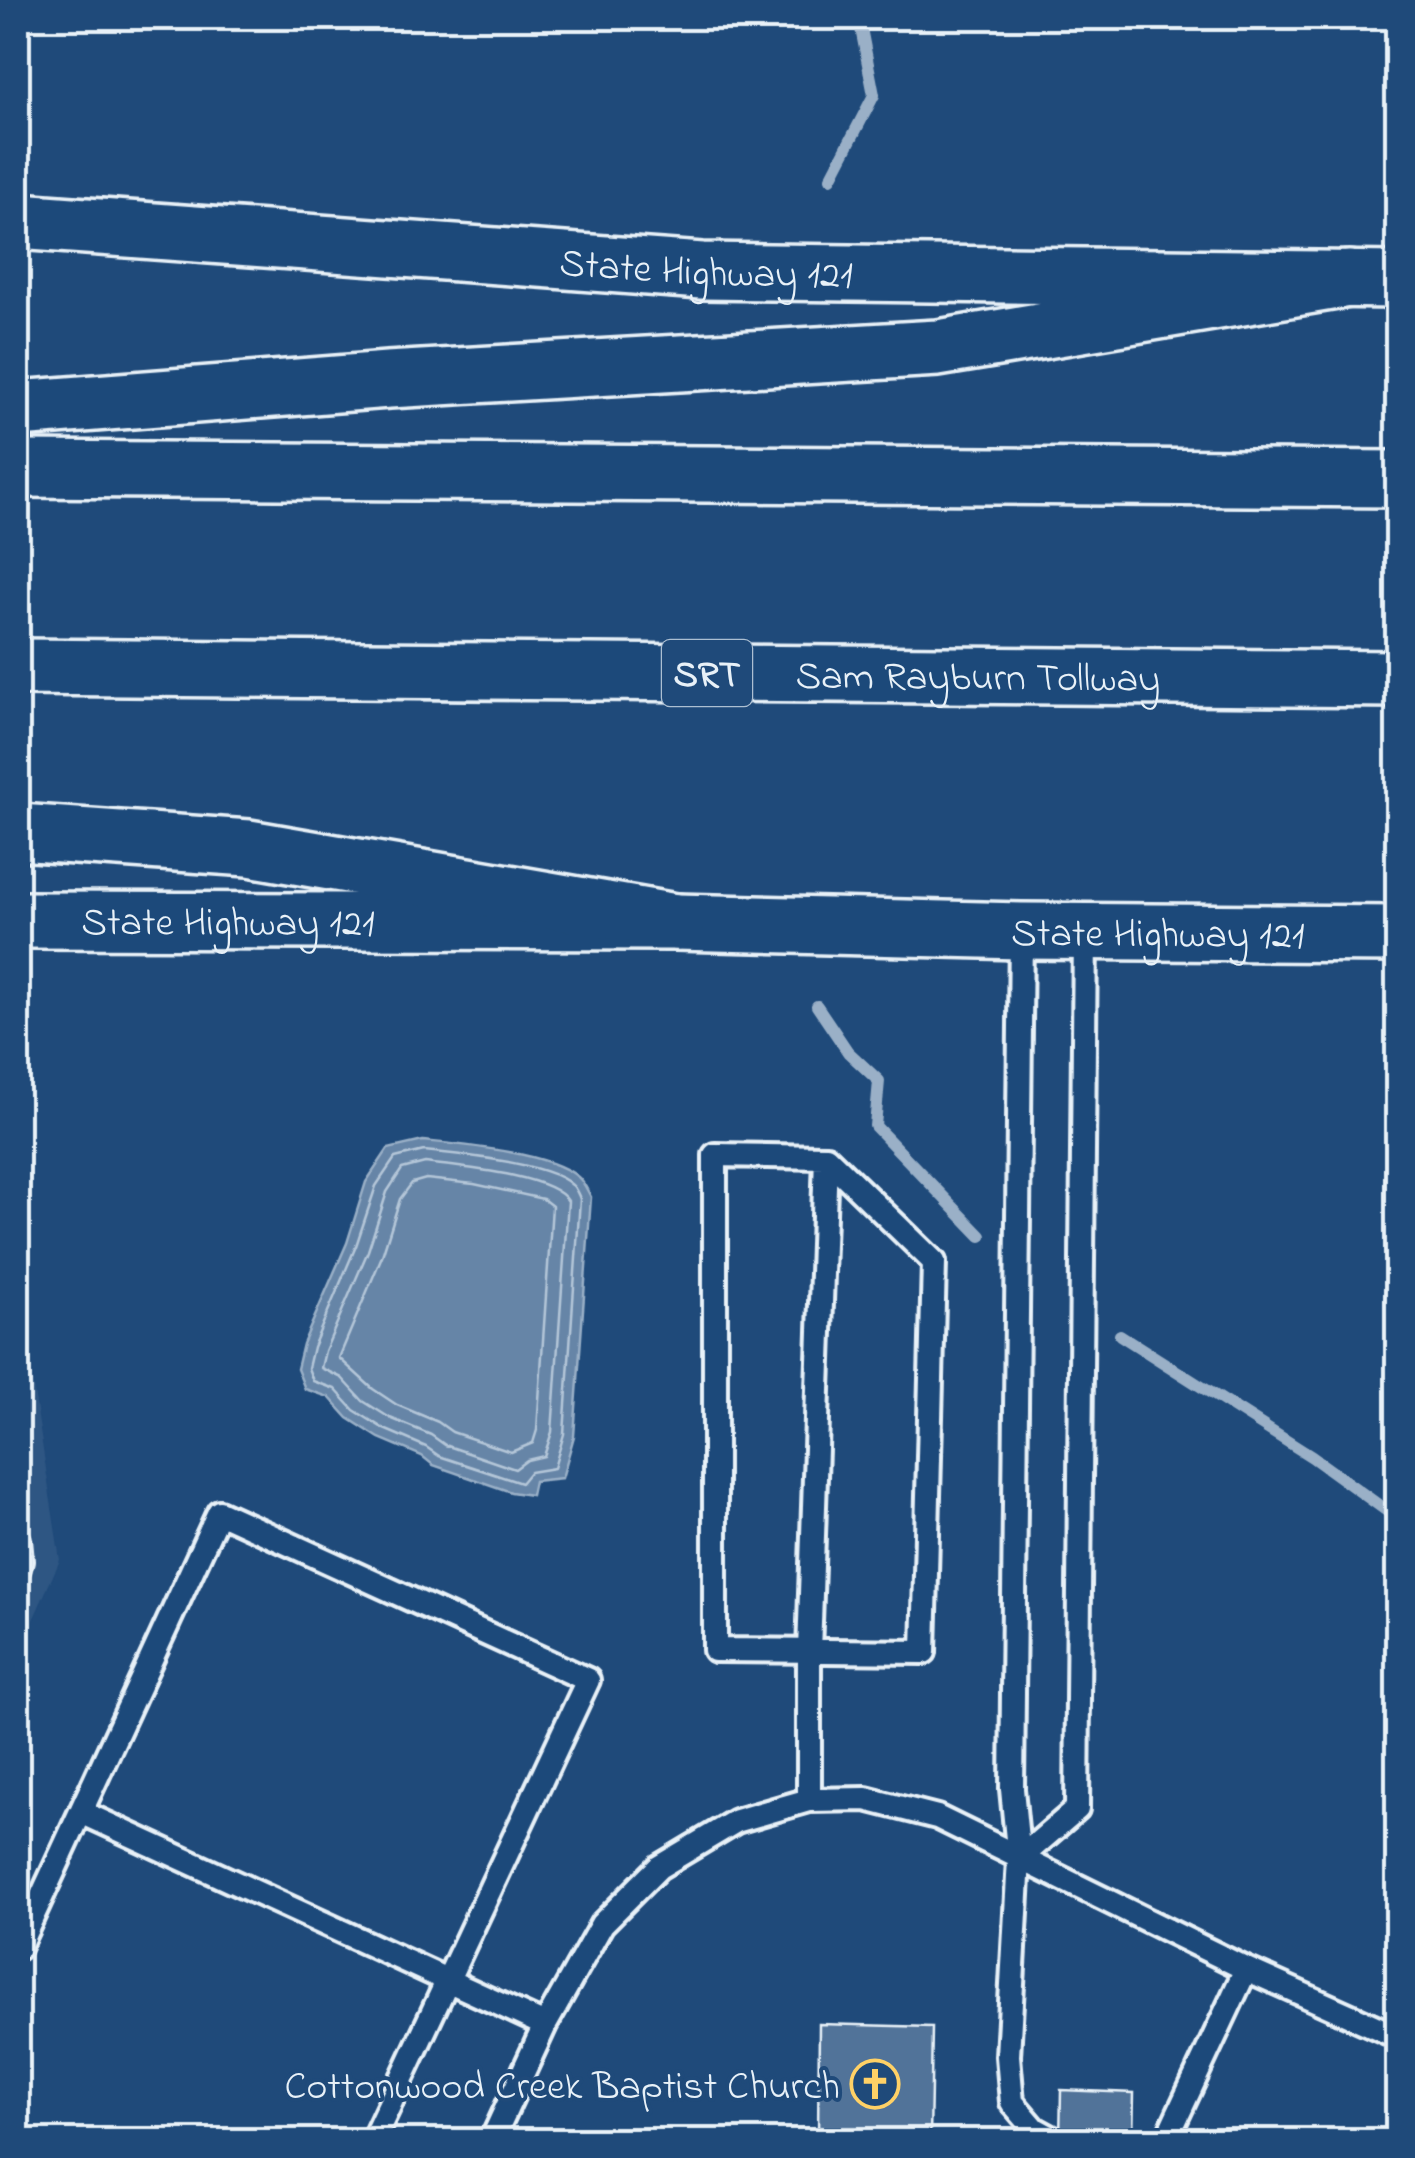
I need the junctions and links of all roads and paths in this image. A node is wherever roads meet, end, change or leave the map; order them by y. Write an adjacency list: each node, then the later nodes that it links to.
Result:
1 (18, 221): 2 (main road, State Highway 121)
2 (1373, 279): 3 (main road)
3 (18, 409)
4 (18, 470): 5 (main road)
5 (1398, 480)
6 (18, 666): 7 (main road, Sam Rayburn Tollway / SRT)
7 (1398, 679)
8 (18, 832): 10 (main road)
9 (18, 922): 10 (main road, State Highway 121)
10 (676, 922): 11 (main road, State Highway 121)
11 (1021, 931): 12 (main road, State Highway 121); 20 (lane)
12 (1085, 932): 13 (main road, State Highway 121); 20 (lane)
13 (1398, 934)
14 (826, 1156): 17 (lane); 17 (lane); 17 (lane)
15 (18, 1540): 16 (lane)
16 (18, 1568)
17 (808, 1652): 18 (lane)
18 (809, 1800): 20 (lane); 24 (lane)
19 (80, 1812): 21 (lane); 23 (lane); 23 (lane)
20 (1019, 1859): 22 (lane); 28 (lane)
21 (18, 1948)
22 (1246, 1969): 25 (lane); 29 (lane)
23 (447, 1980): 24 (lane); 26 (lane)
24 (545, 2025): 27 (lane)
25 (1398, 2038)
26 (373, 2140)
27 (492, 2140)
28 (1056, 2140)
29 (1166, 2140)

